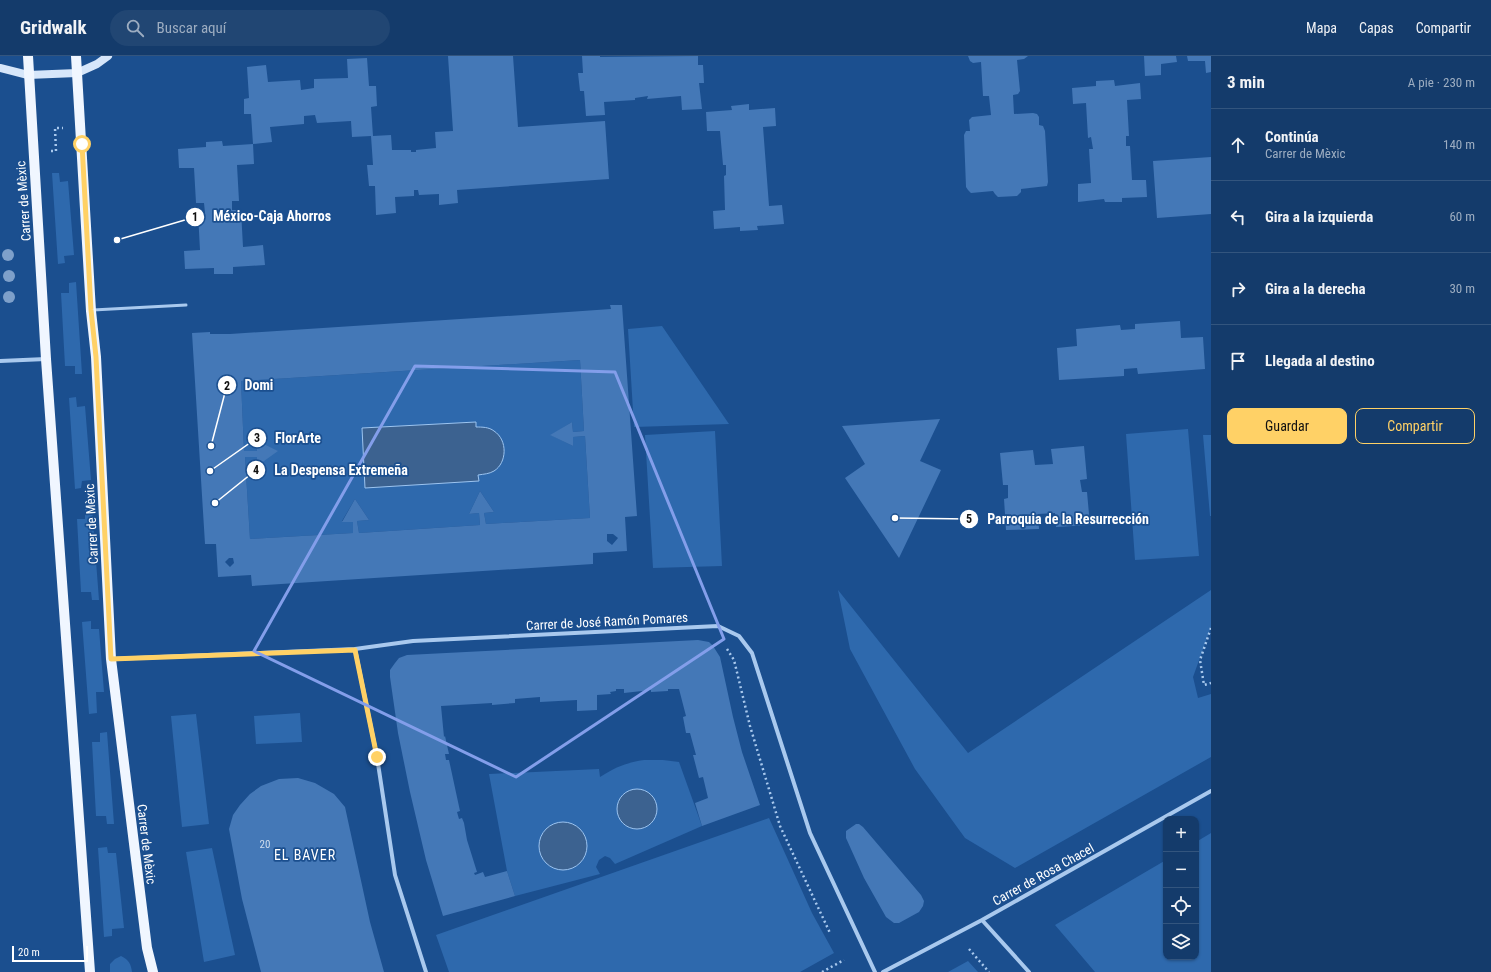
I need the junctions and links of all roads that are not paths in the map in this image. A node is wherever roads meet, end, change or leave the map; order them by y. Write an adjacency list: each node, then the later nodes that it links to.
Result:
1 (28, 56): 6 (main road, Carrer de Mèxic)
2 (76, 56): 5 (main road, Carrer de Mèxic)
3 (108, 56): 5 (main road)
4 (0, 68): 6 (main road)
5 (78, 73): 6 (main road); 8 (main road, Carrer de Mèxic)
6 (28, 75): 9 (main road, Carrer de Mèxic)
7 (186, 305): 8 (lane)
8 (91, 310): 12 (main road, Carrer de Mèxic)
9 (46, 359): 10 (street); 15 (main road, Carrer de Mèxic)
10 (0, 361)
11 (355, 650): 12 (street, Carrer de José Ramón Pomares); 17 (street); 18 (street, Carrer de José Ramón Pomares)
12 (111, 659): 16 (main road, Carrer de Mèxic)
13 (1211, 791): 14 (street, Carrer de Rosa Chacel)
14 (982, 920): 19 (street, Carrer de Rosa Chacel); 20 (street)
15 (90, 972)
16 (153, 972)
17 (426, 972)
18 (875, 972)
19 (883, 972)
20 (1029, 972)

